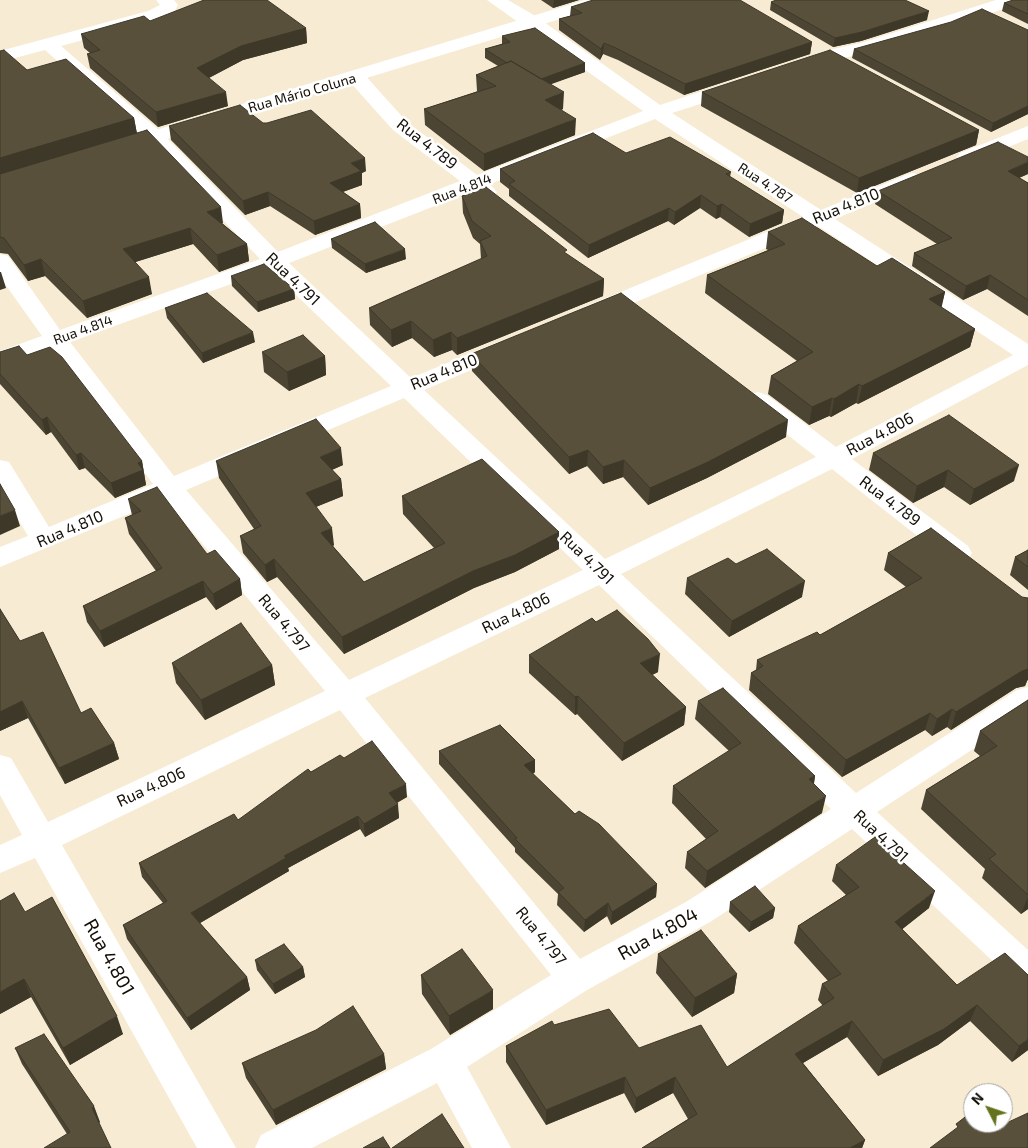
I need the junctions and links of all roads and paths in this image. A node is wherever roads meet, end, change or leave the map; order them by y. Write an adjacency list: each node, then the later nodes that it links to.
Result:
1 (165, 0): 9 (street)
2 (496, 0): 7 (street, Rua 4.787)
3 (603, 0): 7 (street, Rua Mário Coluna)
4 (962, 0): 6 (street)
5 (1013, 0): 6 (street)
6 (983, 11): 8 (street); 10 (street)
7 (531, 21): 14 (street, Rua Mário Coluna); 16 (street, Rua 4.787)
8 (1005, 22)
9 (48, 44): 11 (street); 18 (street, Rua 4.791)
10 (822, 50): 12 (street); 13 (street)
11 (0, 58)
12 (856, 69)
13 (785, 70)
14 (356, 77): 18 (street, Rua Mário Coluna); 20 (street, Rua 4.789)
15 (757, 79): 16 (street, Rua 4.814)
16 (657, 112): 20 (street, Rua 4.814); 22 (street, Rua 4.787)
17 (1028, 132): 22 (street, Rua 4.810)
18 (154, 136): 19 (street, Rua Mário Coluna); 23 (street, Rua 4.791)
19 (100, 153)
20 (477, 184): 21 (street, Rua 4.789); 23 (street, Rua 4.814)
21 (505, 208)
22 (818, 217): 26 (street, Rua 4.810); 31 (street, Rua 4.787)
23 (274, 261): 30 (street, Rua 4.814); 34 (street, Rua 4.791)
24 (0, 262): 30 (street, Rua 4.797)
25 (601, 282): 26 (street)
26 (624, 299): 27 (street); 28 (street, Rua 4.810)
27 (646, 316)
28 (570, 321)
29 (525, 339): 34 (street, Rua 4.810)
30 (56, 340): 32 (street, Rua 4.814); 37 (street, Rua 4.797)
31 (1028, 355): 35 (street, Rua 4.806)
32 (0, 359)
33 (737, 384): 35 (street, Rua 4.789)
34 (408, 386): 37 (street, Rua 4.810); 41 (street, Rua 4.791)
35 (834, 458): 40 (street, Rua 4.789); 41 (street, Rua 4.806)
36 (0, 468): 38 (street)
37 (169, 487): 38 (street, Rua 4.810); 42 (street, Rua 4.797)
38 (44, 540): 39 (street, Rua 4.810)
39 (0, 558)
40 (974, 565)
41 (602, 572): 42 (street, Rua 4.806); 45 (street, Rua 4.791)
42 (345, 695): 46 (street, Rua 4.806); 49 (street, Rua 4.797)
43 (1028, 698): 45 (street, Rua 4.804)
44 (0, 767): 46 (street, Rua 4.801)
45 (854, 811): 48 (street, Rua 4.791); 49 (street, Rua 4.804)
46 (42, 839): 47 (street, Rua 4.806); 51 (street, Rua 4.801)
47 (0, 860)
48 (1028, 972)
49 (575, 979): 50 (street, Rua 4.804)
50 (444, 1061): 52 (street, Rua 4.804); 53 (street)
51 (217, 1148)
52 (274, 1148)
53 (492, 1148)

